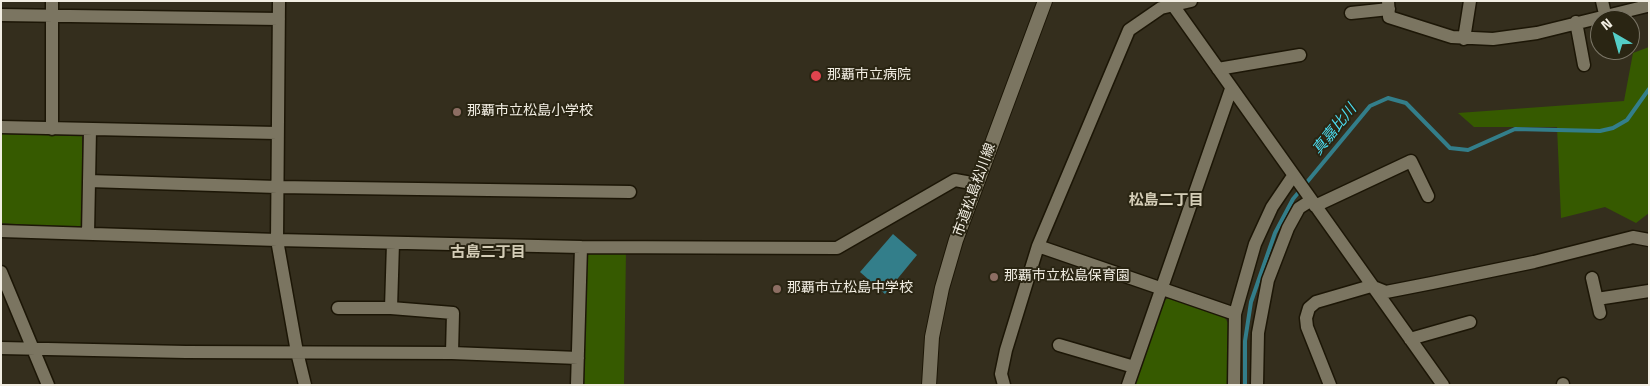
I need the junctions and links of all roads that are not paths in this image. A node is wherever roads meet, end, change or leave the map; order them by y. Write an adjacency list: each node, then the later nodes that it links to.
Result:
1 (52, 1): 12 (street)
2 (279, 1): 14 (street)
3 (1045, 1): 27 (street, 市道松島松川線)
4 (1191, 1): 7 (street)
5 (1470, 1): 16 (street)
6 (1647, 1): 9 (street)
7 (1171, 3): 19 (street); 37 (street)
8 (1388, 5): 10 (street); 16 (street)
9 (1626, 10)
10 (1351, 14)
11 (1, 15): 12 (street)
12 (52, 16): 14 (street); 22 (street)
13 (1590, 18): 15 (street)
14 (279, 19): 24 (street)
15 (1576, 22): 16 (street); 18 (street)
16 (1464, 38)
17 (1300, 55): 19 (street)
18 (1584, 65)
19 (1218, 69): 20 (street)
20 (1232, 89): 25 (street); 42 (street)
21 (1, 127): 22 (street)
22 (52, 129): 23 (street)
23 (90, 130): 24 (street); 26 (street)
24 (276, 133): 28 (street)
25 (1295, 179): 31 (street); 48 (street)
26 (89, 181): 28 (street); 33 (street)
27 (977, 184): 38 (street); 61 (street, 市道松島松川線)
28 (277, 187): 29 (street); 34 (street)
29 (630, 192)
30 (1428, 196): 31 (street)
31 (1311, 201): 41 (street); 65 (street)
32 (1, 231): 33 (street)
33 (88, 234): 34 (street)
34 (277, 240): 36 (street); 54 (street)
35 (1649, 240): 41 (street)
36 (392, 243): 38 (street); 46 (street)
37 (1038, 246): 42 (street); 62 (street)
38 (580, 247): 56 (street)
39 (1, 272): 53 (street)
40 (1592, 278): 44 (street)
41 (1371, 286): 50 (street); 66 (street)
42 (1163, 289): 48 (street); 57 (street)
43 (1649, 291): 44 (street)
44 (1597, 299): 47 (street)
45 (338, 308): 46 (street)
46 (391, 308): 55 (street)
47 (1600, 313)
48 (1235, 314): 64 (street)
49 (1470, 322): 50 (street)
50 (1410, 339): 67 (street)
51 (1059, 345): 57 (street)
52 (1, 348): 53 (street)
53 (32, 349): 54 (street); 58 (street)
54 (297, 352): 55 (street); 59 (street)
55 (452, 353): 56 (street)
56 (578, 358): 60 (street)
57 (1134, 367): 63 (street)
58 (48, 385)
59 (305, 385)
60 (577, 385)
61 (929, 385)
62 (1004, 385)
63 (1128, 385)
64 (1234, 385)
65 (1257, 385)
66 (1330, 385)
67 (1443, 385)

